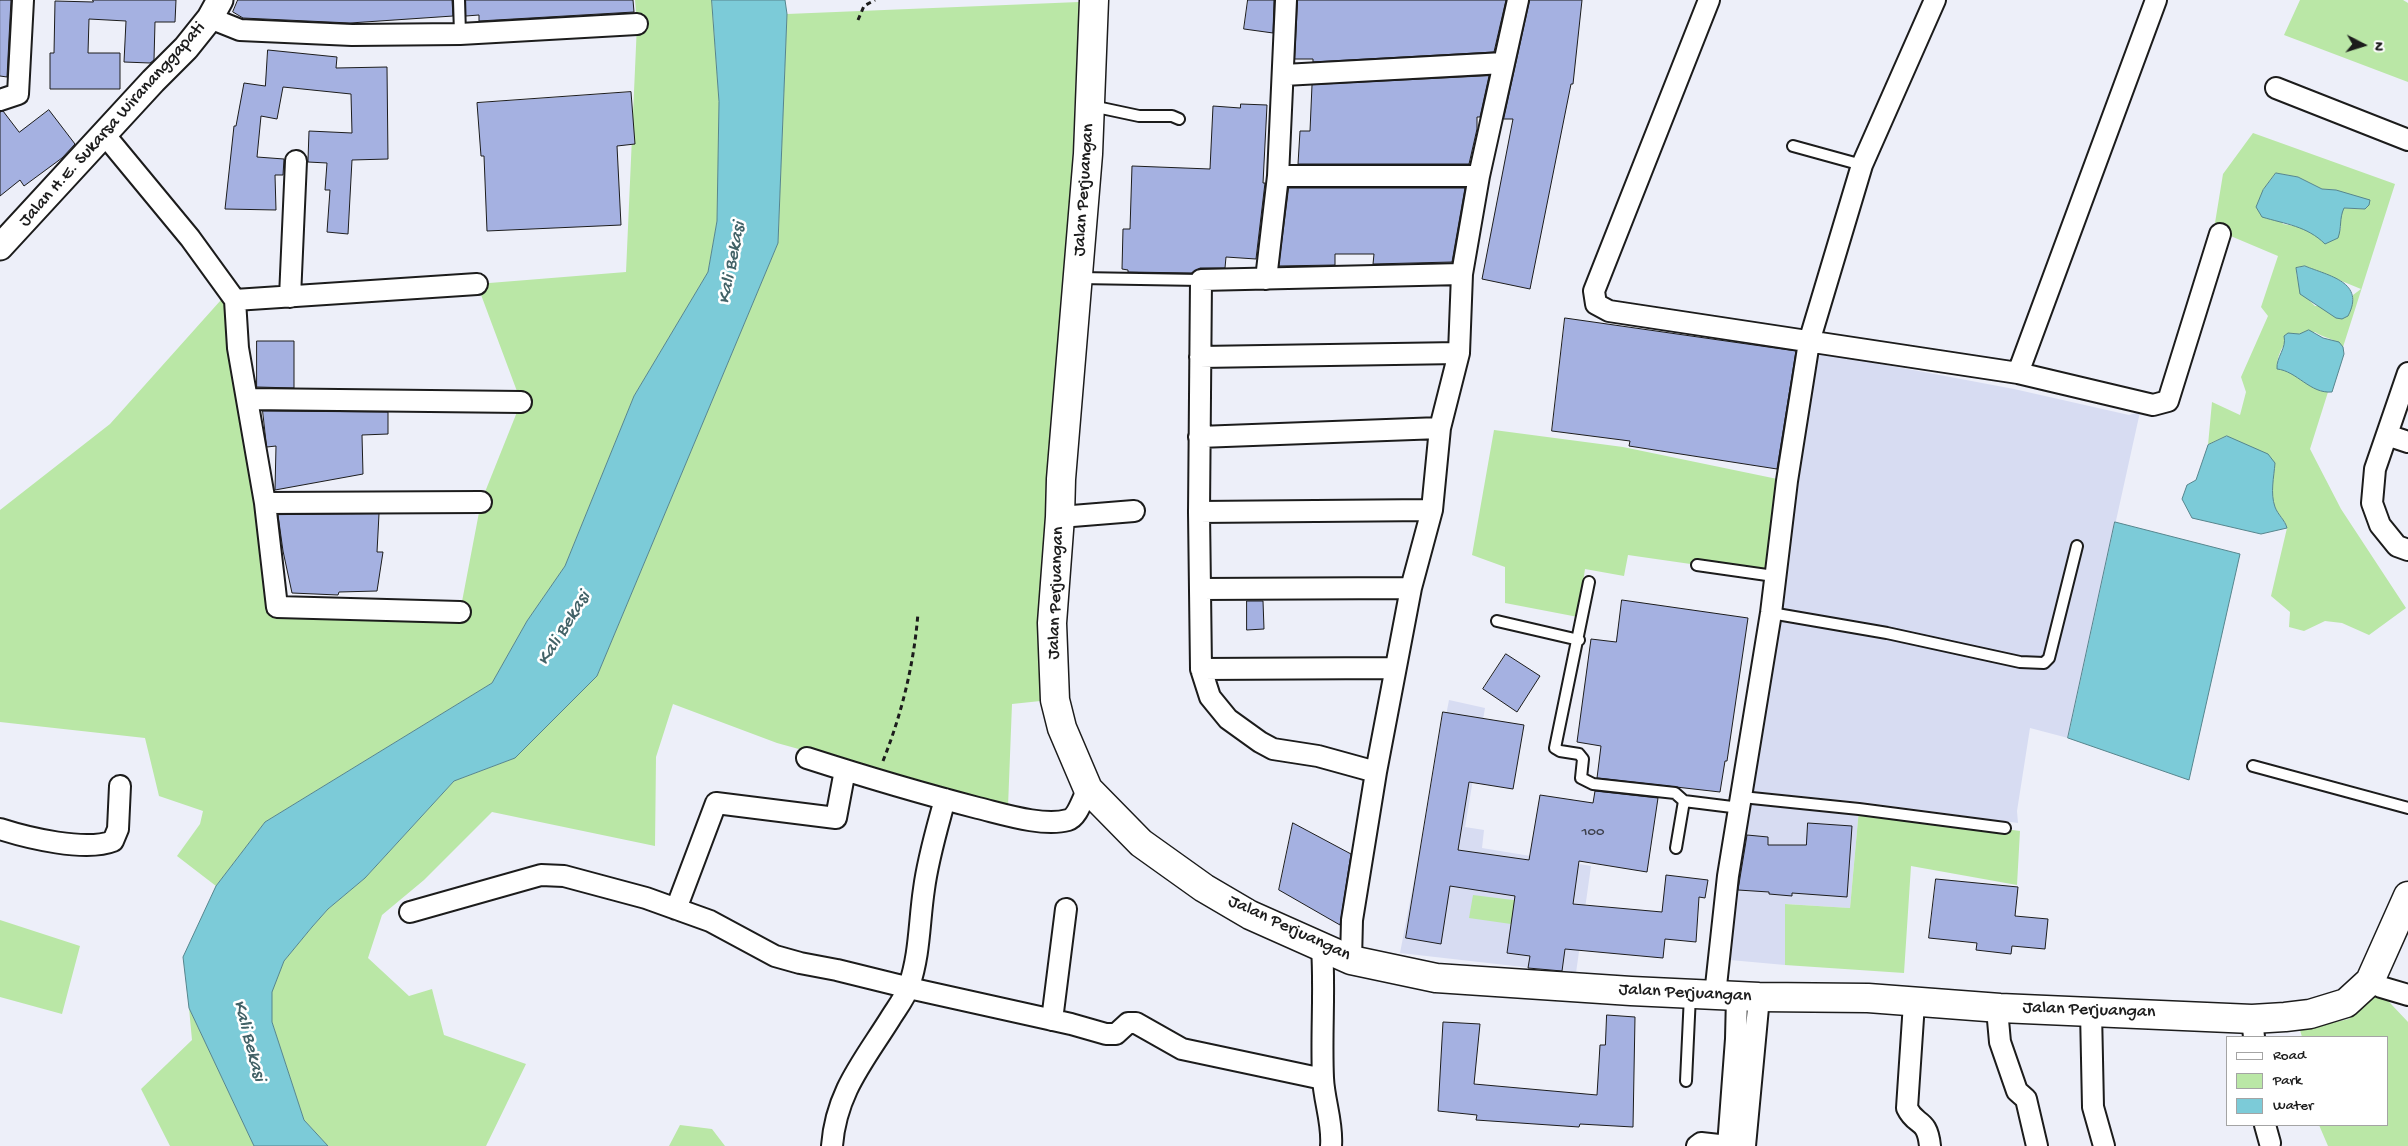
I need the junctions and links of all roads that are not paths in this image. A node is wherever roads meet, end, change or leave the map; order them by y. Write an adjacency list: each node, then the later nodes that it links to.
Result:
1 (23, 0): 15 (street)
2 (459, 0): 11 (lane)
3 (1094, 0): 16 (main road, Jalan Perjuangan)
4 (1286, 0): 13 (street)
5 (1518, 0): 12 (street)
6 (1710, 0): 34 (street)
7 (1935, 0): 22 (street)
8 (2156, 0): 37 (street)
9 (215, 9): 11 (street); 18 (street, Jalan H.E. Sukarsa Wirananggapati)
10 (638, 24): 11 (street)
11 (460, 34)
12 (1504, 63): 13 (street); 24 (street)
13 (1284, 75): 23 (street)
14 (2276, 88): 19 (street)
15 (0, 100)
16 (1091, 106): 17 (lane); 28 (main road, Jalan Perjuangan)
17 (1179, 119)
18 (104, 134): 26 (street, Jalan H.E. Sukarsa Wirananggapati); 33 (street)
19 (2408, 140)
20 (1793, 146): 22 (lane)
21 (296, 161): 32 (street)
22 (1862, 165): 34 (street)
23 (1278, 176): 24 (street); 29 (street)
24 (1479, 176): 27 (street)
25 (2220, 234): 37 (street)
26 (0, 247)
27 (1462, 274): 29 (street); 35 (street)
28 (1078, 278): 30 (lane); 50 (main road, Jalan Perjuangan)
29 (1266, 279): 30 (street)
30 (1201, 280): 36 (street)
31 (477, 284): 32 (street)
32 (290, 297): 33 (street)
33 (235, 300): 39 (street)
34 (1809, 342): 37 (street); 54 (street)
35 (1459, 353): 36 (street); 41 (street)
36 (1200, 356): 43 (street)
37 (2018, 373)
38 (2408, 373): 42 (street)
39 (248, 399): 40 (street); 46 (street)
40 (521, 402)
41 (1440, 428): 43 (street); 47 (street)
42 (2387, 435): 44 (street); 52 (street)
43 (1199, 437): 49 (street)
44 (2408, 442)
45 (481, 502): 46 (street)
46 (265, 503): 58 (street)
47 (1432, 510): 49 (street); 56 (street)
48 (1134, 511): 50 (street)
49 (1199, 512): 57 (street)
50 (1060, 517): 69 (main road, Jalan Perjuangan)
51 (2077, 546): 59 (lane)
52 (2408, 550)
53 (1697, 565): 54 (lane)
54 (1774, 576): 59 (street)
55 (1589, 582): 61 (lane)
56 (1411, 588): 57 (street); 62 (street)
57 (1200, 590): 63 (street)
58 (460, 612)
59 (1770, 613): 72 (street)
60 (1497, 621): 61 (lane)
61 (1579, 640): 71 (lane)
62 (1394, 668): 63 (street); 67 (street)
63 (1201, 669): 67 (street)
64 (807, 758): 66 (street)
65 (2253, 766): 73 (lane)
66 (845, 770): 70 (street); 78 (street)
67 (1376, 772): 82 (street)
68 (120, 786): 75 (street)
69 (1088, 789): 70 (street); 81 (main road, Jalan Perjuangan)
70 (945, 800): 84 (street)
71 (1684, 801): 72 (lane); 76 (lane)
72 (1741, 802): 74 (lane); 86 (street)
73 (2408, 808)
74 (2005, 828)
75 (0, 829)
76 (1676, 848)
77 (2408, 896): 83 (main road, Jalan Perjuangan)
78 (676, 908): 80 (street); 84 (street)
79 (1066, 909): 90 (street)
80 (410, 912)
81 (1322, 947): 82 (main road, Jalan Perjuangan); 92 (street)
82 (1351, 960): 86 (main road, Jalan Perjuangan)
83 (2370, 981): 85 (street); 91 (main road, Jalan Perjuangan)
84 (908, 988): 90 (street); 94 (street)
85 (2408, 995)
86 (1725, 996): 87 (main road, Jalan Perjuangan); 93 (lane); 96 (street); 97 (street)
87 (1914, 1003): 88 (main road, Jalan Perjuangan); 98 (street)
88 (2000, 1008): 89 (main road, Jalan Perjuangan); 99 (street)
89 (2091, 1012): 91 (main road, Jalan Perjuangan); 100 (street)
90 (1052, 1020): 92 (street)
91 (2253, 1028)
92 (1323, 1079): 95 (street)
93 (1686, 1081)
94 (832, 1146)
95 (1331, 1146)
96 (1697, 1146)
97 (1745, 1146)
98 (1930, 1146)
99 (2037, 1146)
100 (2104, 1146)

